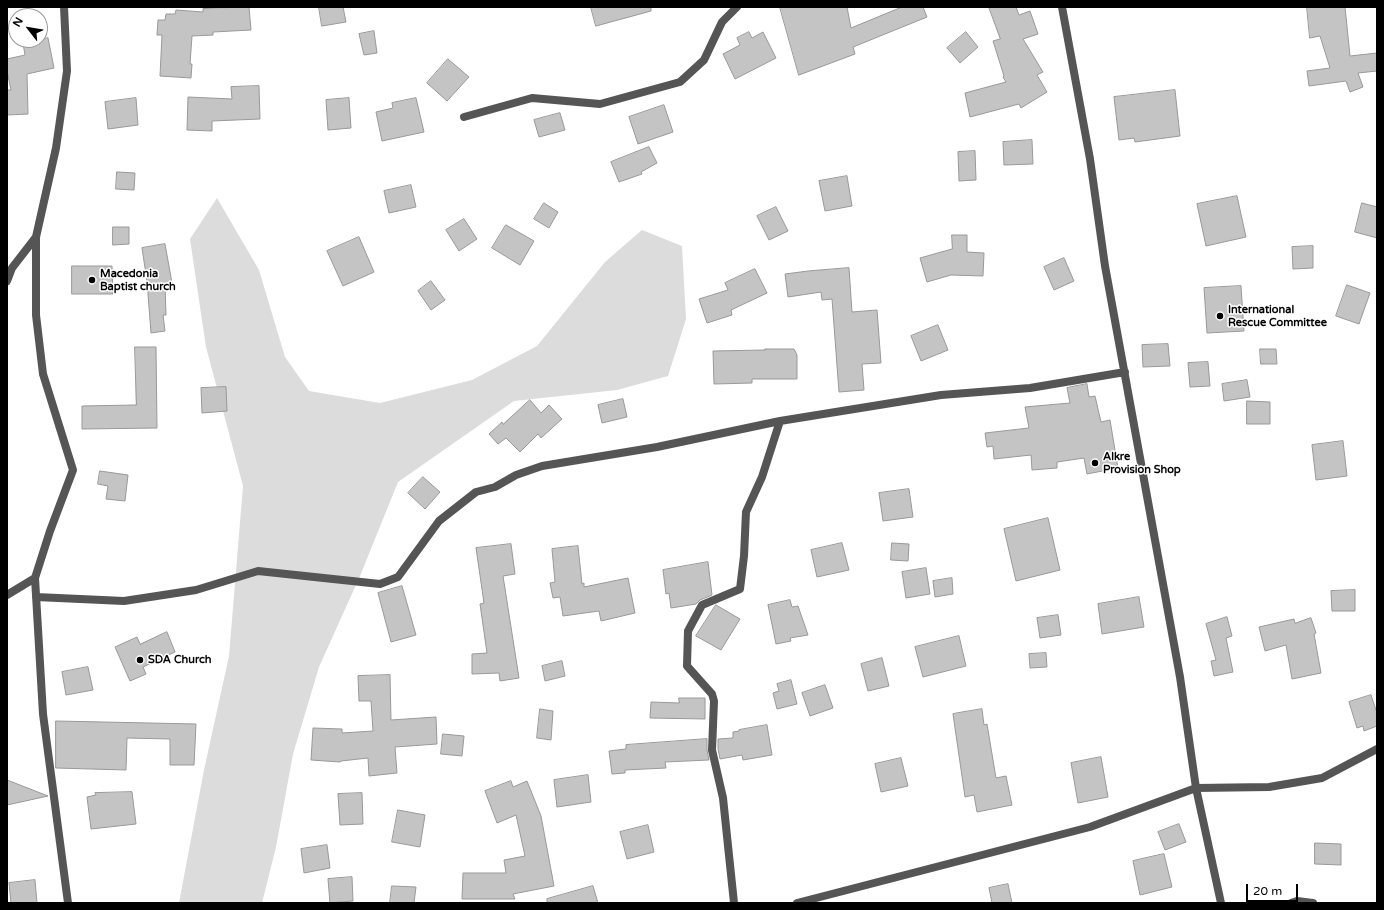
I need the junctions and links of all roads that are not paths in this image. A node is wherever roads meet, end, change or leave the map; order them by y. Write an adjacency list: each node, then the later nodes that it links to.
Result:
1 (64, 7): 5 (street)
2 (737, 7): 4 (street)
3 (1062, 7): 7 (street)
4 (464, 117)
5 (36, 238): 6 (street); 9 (street)
6 (7, 281)
7 (1125, 372): 8 (street); 13 (street)
8 (780, 421): 11 (street); 15 (street)
9 (35, 578): 10 (street); 11 (street)
10 (7, 595)
11 (36, 597): 14 (street)
12 (1377, 749): 13 (street)
13 (1196, 788): 16 (street); 17 (street)
14 (68, 903)
15 (734, 903)
16 (797, 903)
17 (1221, 903)
18 (1291, 903): 19 (street)
19 (1313, 903)

